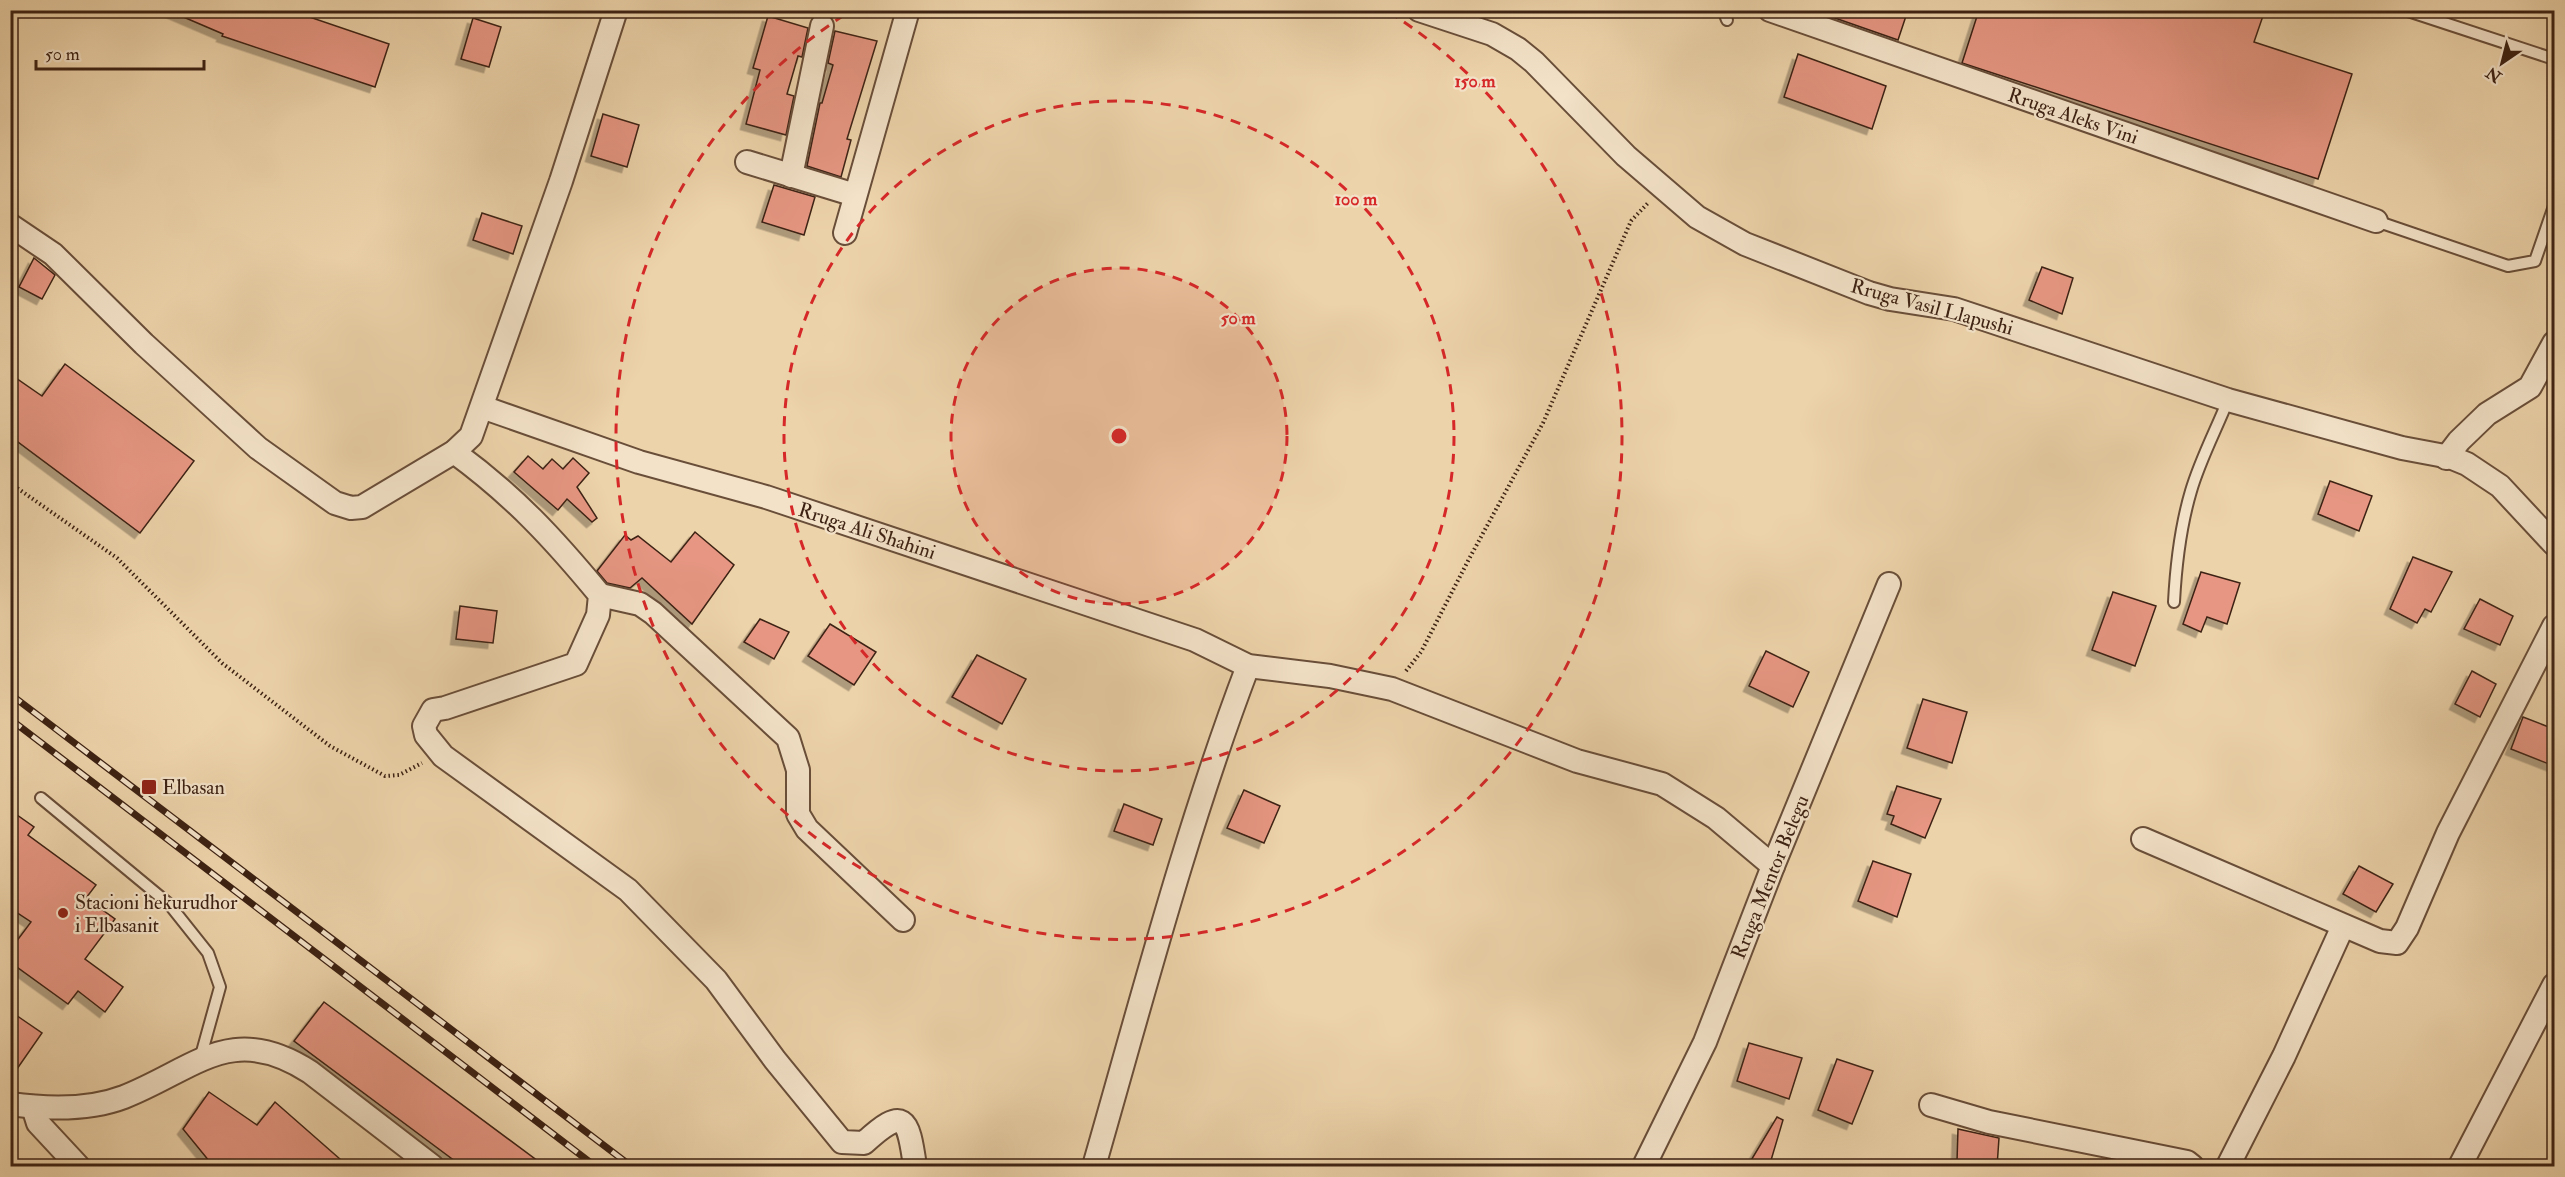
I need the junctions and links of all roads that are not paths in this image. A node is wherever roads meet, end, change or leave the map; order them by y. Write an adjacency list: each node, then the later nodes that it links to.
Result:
1 (615, 10): 17 (street)
2 (908, 10): 10 (street)
3 (1419, 10): 16 (street, Rruga Vasil Llapushi)
4 (1770, 10): 12 (street, Rruga Aleks Vini)
5 (2405, 10): 7 (lane)
6 (822, 26): 9 (street)
7 (2554, 59)
8 (747, 162): 9 (street)
9 (791, 176): 10 (street)
10 (855, 195): 14 (street)
11 (2554, 206): 12 (lane)
12 (2376, 221)
13 (10, 225): 18 (street)
14 (845, 233)
15 (2554, 343): 19 (street)
16 (2228, 400): 19 (street, Rruga Vasil Llapushi); 23 (lane)
17 (482, 407): 18 (street); 25 (street, Rruga Ali Shahini)
18 (454, 452): 22 (street)
19 (2446, 458): 20 (street, Rruga Vasil Llapushi)
20 (2554, 544)
21 (1889, 584): 28 (street, Rruga Mentor Belegu)
22 (600, 594): 29 (street); 37 (street)
23 (2174, 603)
24 (2554, 626): 30 (street)
25 (1248, 666): 28 (street, Rruga Ali Shahini); 38 (street)
26 (41, 798): 32 (lane)
27 (2143, 839): 30 (street)
28 (1773, 866): 39 (street, Rruga Mentor Belegu)
29 (903, 920)
30 (2343, 926): 41 (street)
31 (2554, 985): 42 (street)
32 (200, 1059): 34 (street); 36 (street)
33 (1931, 1105): 40 (street)
34 (22, 1106): 35 (street)
35 (78, 1167)
36 (432, 1167)
37 (915, 1167)
38 (1094, 1167)
39 (1644, 1167)
40 (2192, 1167)
41 (2228, 1167)
42 (2460, 1167)

